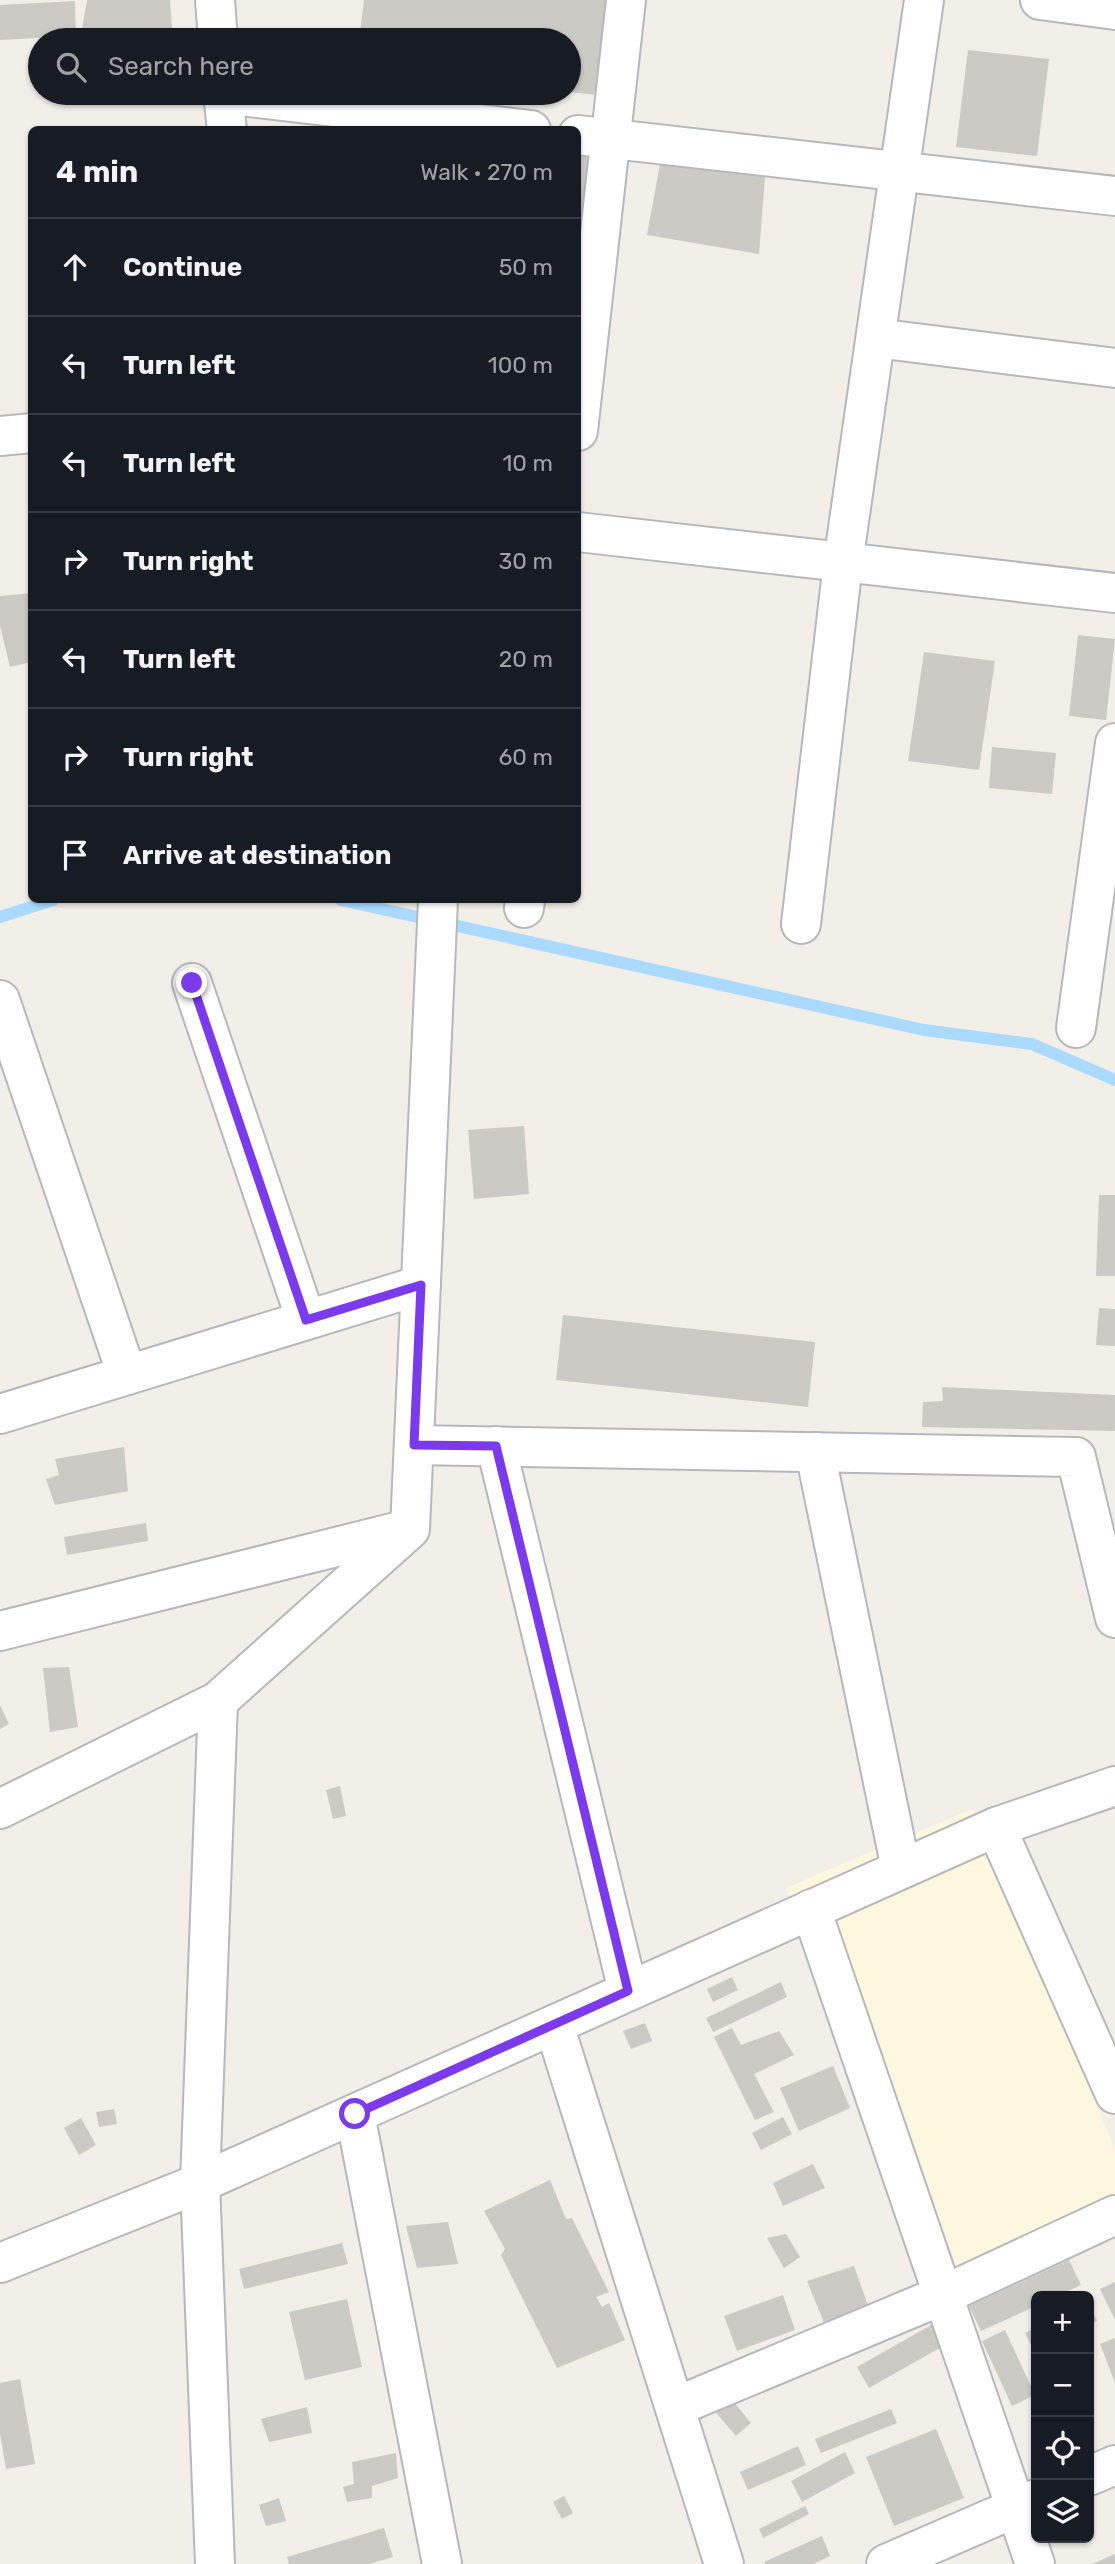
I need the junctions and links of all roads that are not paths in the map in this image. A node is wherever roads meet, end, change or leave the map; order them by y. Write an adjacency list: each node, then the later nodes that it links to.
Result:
1 (215, 0): 6 (street)
2 (626, 0): 9 (street)
3 (924, 0): 10 (street)
4 (1040, 0): 5 (street)
5 (1115, 10)
6 (217, 28)
7 (225, 106): 8 (street)
8 (480, 126)
9 (594, 137): 10 (street); 14 (street)
10 (900, 171): 11 (street); 12 (street)
11 (1115, 196)
12 (876, 338): 13 (street); 18 (street)
13 (1115, 368)
14 (581, 376)
15 (28, 433): 16 (street)
16 (0, 436)
17 (581, 532): 18 (street)
18 (843, 563): 19 (street); 22 (street)
19 (1115, 593)
20 (1115, 743): 25 (street)
21 (438, 903): 26 (street)
22 (801, 924)
23 (192, 983): 27 (street)
24 (0, 1000): 28 (street)
25 (1076, 1028)
26 (421, 1285): 27 (street); 30 (street)
27 (306, 1320): 28 (street)
28 (127, 1375): 29 (street)
29 (0, 1414)
30 (414, 1445): 31 (street); 33 (street)
31 (496, 1446): 32 (street); 43 (street)
32 (815, 1452): 34 (street); 41 (street)
33 (410, 1529): 36 (street); 37 (street)
34 (1109, 1564): 35 (street)
35 (1115, 1618)
36 (0, 1631)
37 (218, 1701): 39 (street); 47 (street)
38 (1115, 1786): 40 (street)
39 (0, 1809)
40 (996, 1828): 41 (street); 45 (street)
41 (901, 1869): 42 (street)
42 (811, 1909): 43 (street); 50 (street)
43 (628, 1991): 44 (street)
44 (554, 2025): 46 (street); 51 (street)
45 (1115, 2094)
46 (355, 2114): 47 (street); 56 (street)
47 (200, 2183): 49 (street); 55 (street)
48 (1115, 2215): 50 (street)
49 (0, 2263)
50 (943, 2295): 51 (street); 54 (street)
51 (675, 2407): 57 (street)
52 (1115, 2465): 53 (street)
53 (1094, 2474)
54 (1026, 2504): 58 (street); 59 (street)
55 (215, 2564)
56 (442, 2564)
57 (724, 2564)
58 (886, 2564)
59 (1035, 2564)

